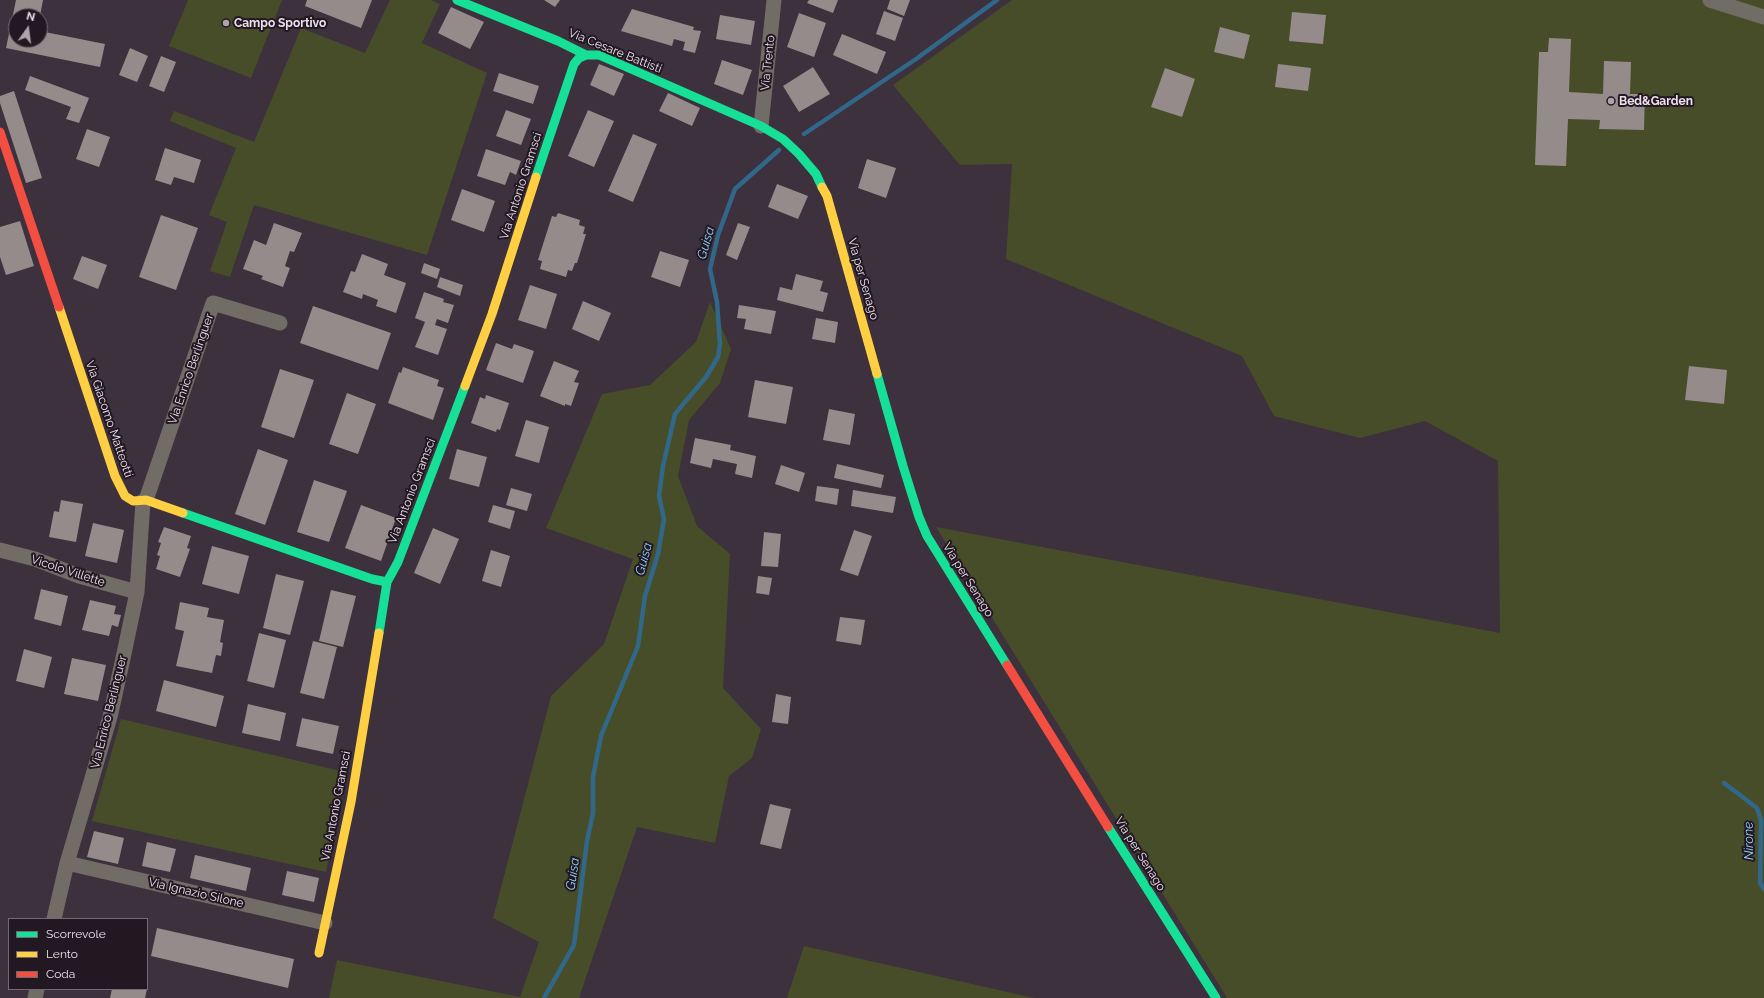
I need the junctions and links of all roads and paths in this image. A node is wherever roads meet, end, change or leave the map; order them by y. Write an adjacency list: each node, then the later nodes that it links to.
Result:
1 (457, 0): 5 (street, Via Cesare Battisti)
2 (774, 0): 6 (street, Via Trento)
3 (1710, 0): 4 (street)
4 (1764, 17)
5 (586, 55): 6 (street, Via Cesare Battisti); 12 (street, Via Antonio Gramsci)
6 (761, 126): 8 (street, Via Cesare Battisti)
7 (0, 132): 10 (street, Via Giacomo Matteotti)
8 (784, 139): 18 (street, Via per Senago)
9 (280, 323): 10 (street, Via Enrico Berlinguer)
10 (145, 501): 12 (street, Via Giacomo Matteotti); 13 (street, Via Enrico Berlinguer)
11 (0, 550): 13 (street, Vicolo Villette)
12 (387, 582): 16 (street, Via Antonio Gramsci)
13 (137, 592): 14 (street, Via Enrico Berlinguer)
14 (67, 863): 15 (street, Via Enrico Berlinguer); 16 (street, Via Ignazio Silone)
15 (54, 918)
16 (325, 923): 17 (street, Via Antonio Gramsci)
17 (319, 953)
18 (1216, 998)

